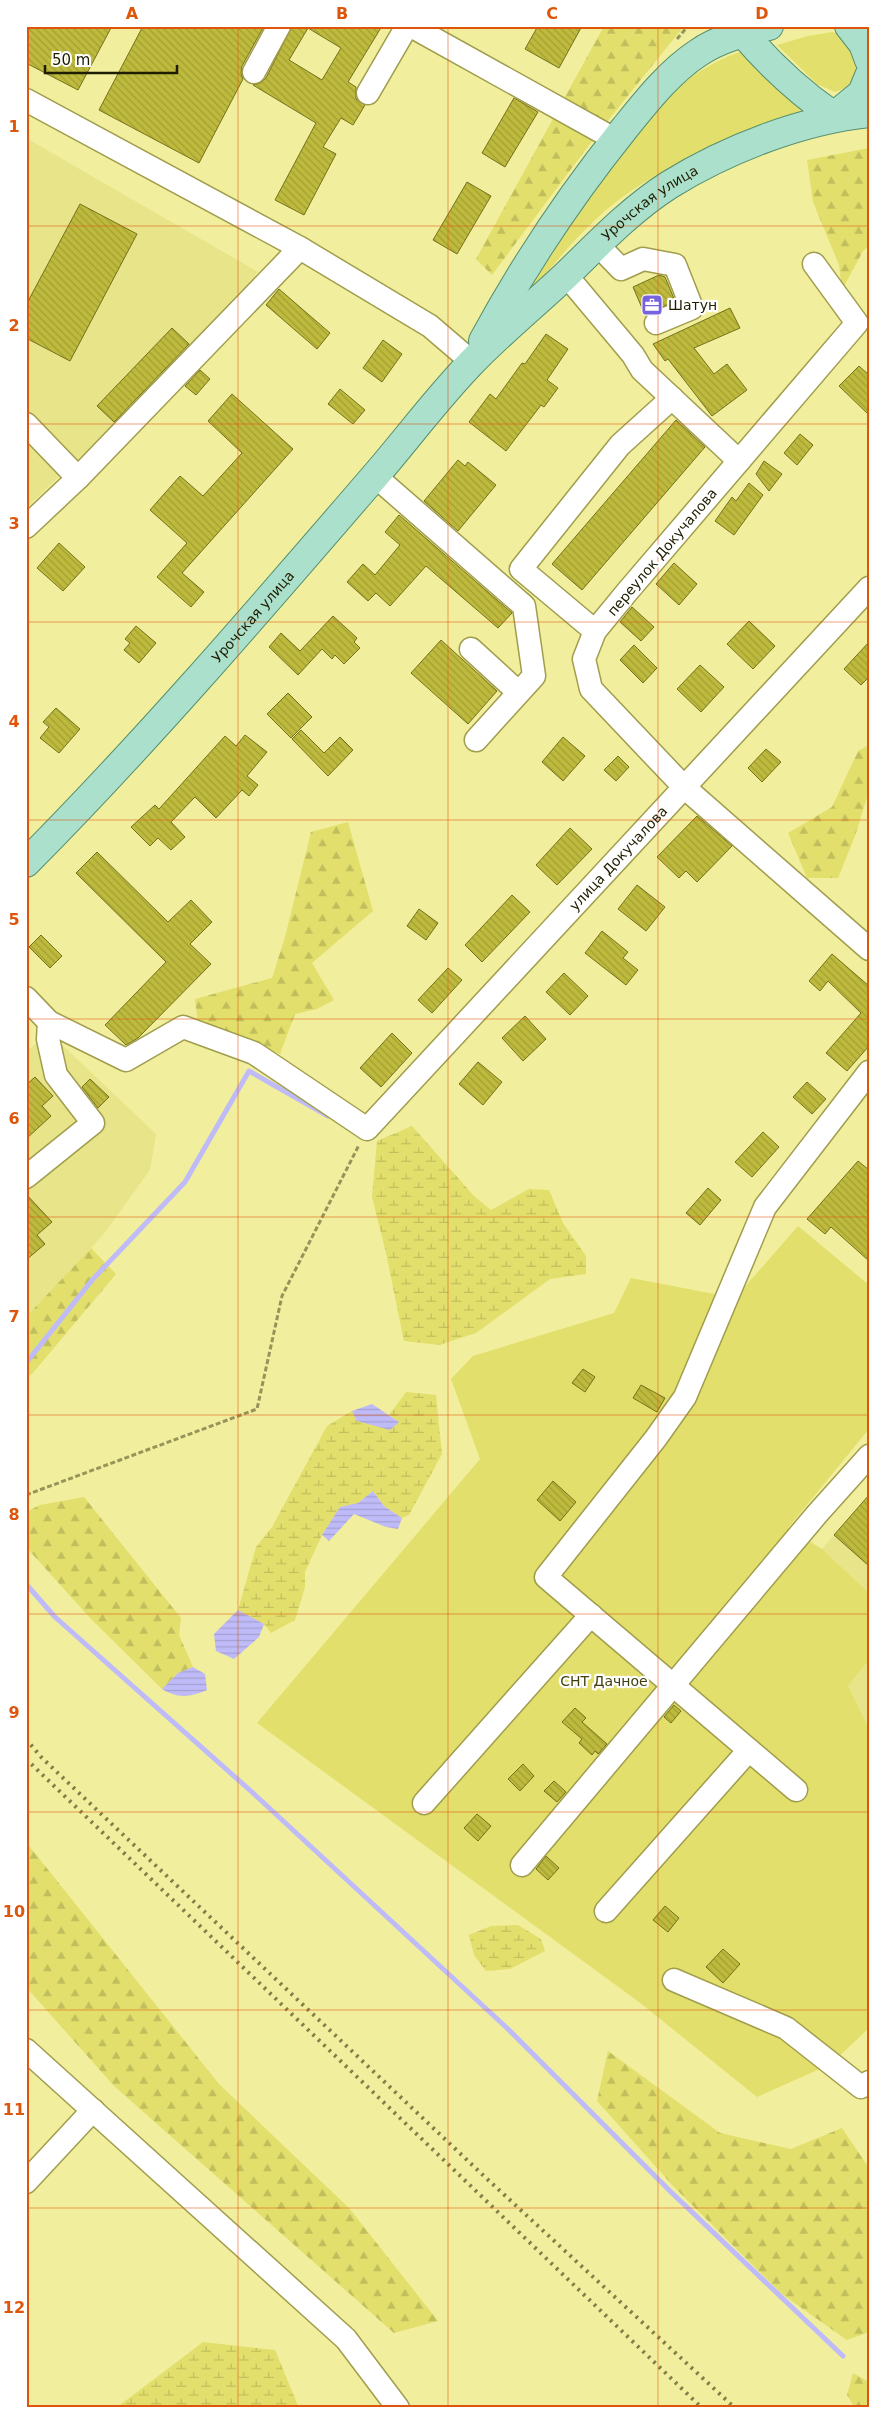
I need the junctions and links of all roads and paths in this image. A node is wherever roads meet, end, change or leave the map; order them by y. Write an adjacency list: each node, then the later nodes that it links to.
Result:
1 (279, 26): 9 (street)
2 (409, 26): 11 (street); 15 (street)
3 (768, 26): 6 (main road, Урочская улица)
4 (849, 26): 8 (main road)
5 (858, 26): 7 (main road)
6 (741, 29): 14 (main road); 15 (main road, Урочская улица)
7 (869, 29)
8 (869, 60)
9 (254, 72)
10 (869, 76): 14 (main road)
11 (368, 92)
12 (26, 100): 17 (street)
13 (869, 113): 14 (main road, Урочская улица)
14 (834, 116): 16 (main road, Урочская улица)
15 (616, 140): 21 (main road, Урочская улица)
16 (596, 243): 19 (main road, Урочская улица); 20 (street)
17 (300, 248): 21 (street); 26 (street)
18 (814, 264): 24 (street, переулок Докучалова)
19 (566, 275): 21 (main road, Урочская улица); 22 (street)
20 (656, 323)
21 (472, 362): 25 (main road, Урочская улица)
22 (672, 398): 24 (street); 29 (street)
23 (26, 424): 26 (street)
24 (739, 461): 29 (street, переулок Докучалова)
25 (375, 476): 31 (street); 34 (main road, Урочская улица)
26 (78, 478): 27 (street)
27 (26, 527)
28 (869, 588): 33 (street, улица Докучалова)
29 (595, 632): 33 (street, переулок Докучалова)
30 (471, 649): 31 (street)
31 (518, 692): 32 (street)
32 (476, 740)
33 (684, 787): 35 (street, переулок Докучалова); 39 (street, улица Докучалова)
34 (26, 863)
35 (869, 949)
36 (26, 998): 37 (street)
37 (48, 1022): 39 (street); 40 (street)
38 (869, 1072): 43 (street)
39 (367, 1129): 42 (path)
40 (26, 1177)
41 (869, 1456): 44 (street)
42 (26, 1495)
43 (591, 1616): 44 (street); 47 (street)
44 (673, 1685): 45 (street); 48 (street)
45 (749, 1750): 46 (street); 49 (street)
46 (796, 1790)
47 (424, 1803)
48 (522, 1865)
49 (606, 1911)
50 (674, 1980): 52 (street)
51 (26, 2050): 53 (street)
52 (869, 2082)
53 (93, 2110): 54 (street); 55 (street)
54 (26, 2182)
55 (398, 2408)

